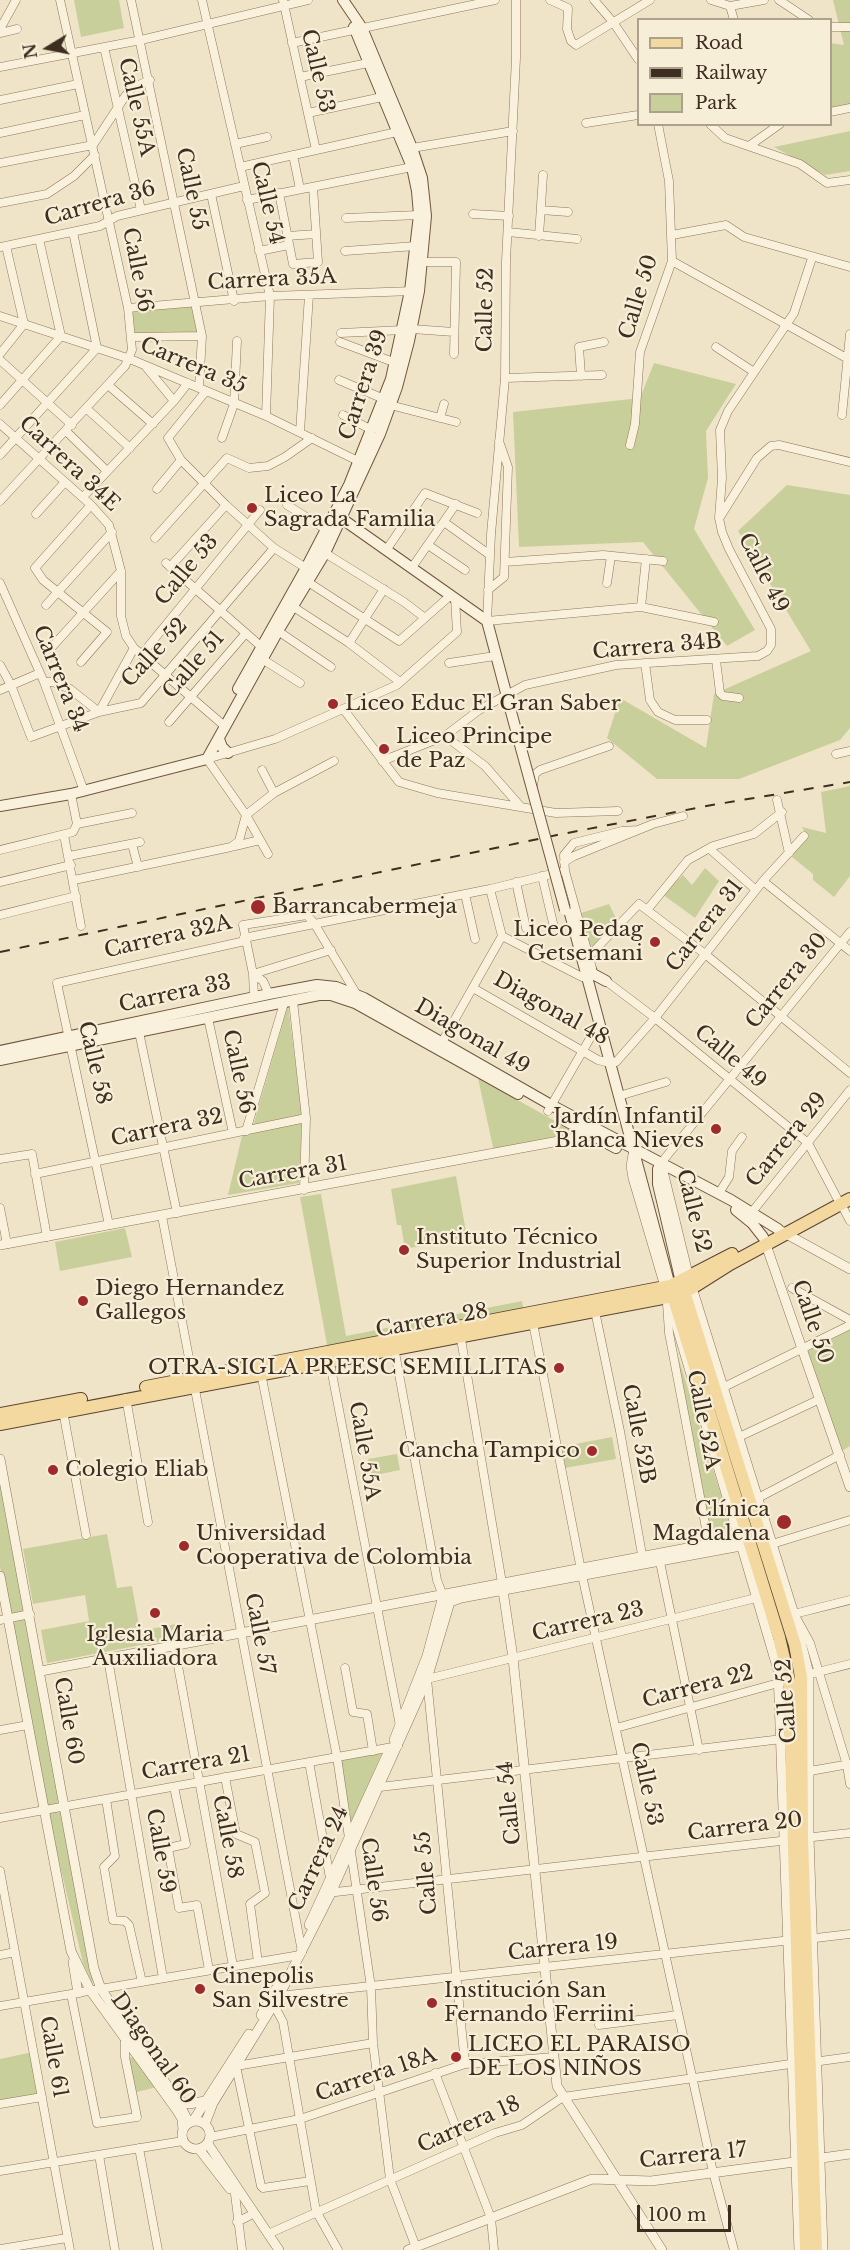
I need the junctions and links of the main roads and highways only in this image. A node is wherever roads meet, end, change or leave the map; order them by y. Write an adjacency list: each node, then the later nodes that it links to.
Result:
1 (335, 0): 3 (main road, Carrera 39)
2 (343, 0): 3 (main road, Carrera 39)
3 (359, 26): 4 (main road, Carrera 39); 4 (main road, Carrera 39)
4 (415, 291): 5 (main road, Carrera 39)
5 (408, 330): 6 (main road, Carrera 39); 6 (main road, Carrera 39)
6 (387, 402): 7 (main road, Carrera 39); 7 (main road, Carrera 39)
7 (362, 464): 8 (main road, Carrera 39)
8 (339, 516): 9 (main road, Carrera 39); 9 (main road, Carrera 39); 16 (main road, Calle 52, bridge)
9 (261, 653): 10 (main road, Carrera 39); 12 (main road, Carrera 39)
10 (219, 739): 11 (main road); 12 (main road, Carrera 39)
11 (228, 753)
12 (204, 760): 13 (main road)
13 (22, 804): 14 (main road); 15 (main road)
14 (0, 806)
15 (0, 813)
16 (567, 910): 17 (main road, Calle 52); 26 (main road, Calle 52)
17 (577, 935): 18 (main road); 26 (main road, Calle 52)
18 (606, 981)
19 (357, 995): 20 (main road, Carrera 33); 27 (main road, Diagonal 49)
20 (287, 998): 21 (main road, Carrera 33); 22 (main road, Carrera 33)
21 (345, 999): 27 (main road, Diagonal 49)
22 (270, 1000): 23 (main road, Carrera 33); 23 (main road, Carrera 33)
23 (71, 1041): 24 (main road, Carrera 33); 25 (main road, Carrera 33)
24 (0, 1050)
25 (0, 1060)
26 (609, 1060): 28 (main road, Calle 52)
27 (550, 1108): 28 (main road, Diagonal 49); 28 (main road, Diagonal 49)
28 (634, 1154): 29 (main road, Diagonal 49); 32 (main road, Calle 52)
29 (661, 1168): 33 (main road); 35 (main road); 36 (main road, Calle 52)
30 (850, 1191): 31 (main road, Carrera 28)
31 (843, 1200): 33 (main road, Carrera 28)
32 (653, 1222): 34 (main road); 36 (main road, Calle 52)
33 (782, 1231): 35 (main road, Carrera 28)
34 (649, 1236)
35 (764, 1241): 36 (main road, Carrera 28)
36 (676, 1290): 37 (main road, Carrera 28); 37 (main road, Carrera 28); 42 (main road, Calle 52); 42 (main road, Calle 52)
37 (460, 1331): 38 (main road, Carrera 28); 38 (main road, Carrera 28)
38 (329, 1355): 39 (main road, Carrera 28); 39 (main road, Carrera 28)
39 (193, 1383): 40 (main road, Carrera 28); 41 (main road, Carrera 28)
40 (0, 1414)
41 (0, 1424)
42 (799, 1677): 43 (main road, Calle 52)
43 (808, 2160): 44 (main road, Calle 52); 45 (main road, Calle 52)
44 (806, 2250)
45 (816, 2250)

